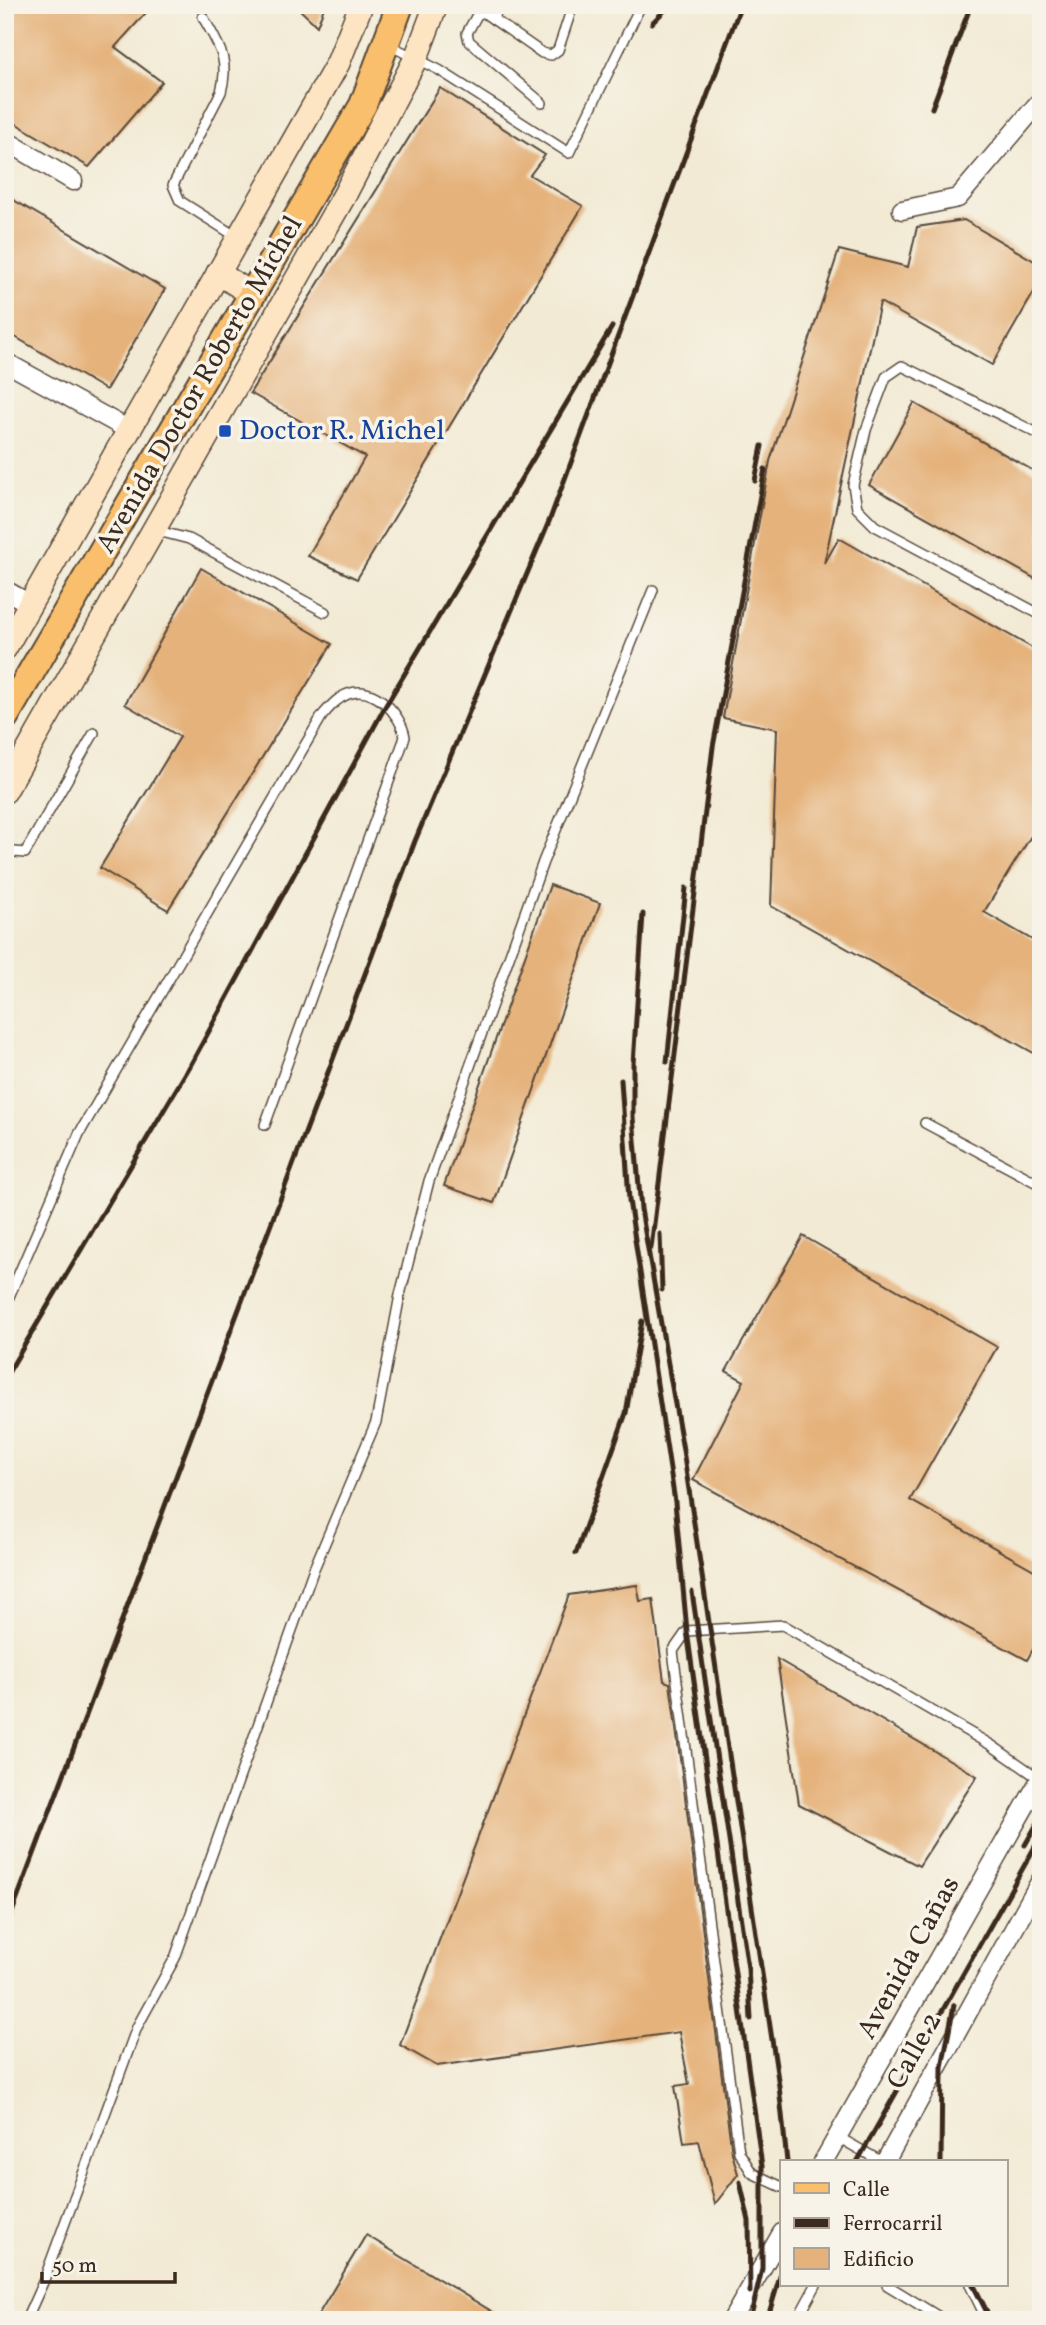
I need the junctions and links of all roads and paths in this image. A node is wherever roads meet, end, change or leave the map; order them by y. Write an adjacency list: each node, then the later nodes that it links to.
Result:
1 (361, 5): 16 (main road, Avenida Doctor Roberto Michel)
2 (400, 5): 9 (main road, Avenida Doctor Roberto Michel)
3 (436, 5): 10 (main road, Avenida Doctor Roberto Michel)
4 (498, 5): 8 (lane)
5 (573, 5): 8 (lane)
6 (640, 5): 10 (lane)
7 (203, 17): 16 (lane)
8 (494, 20): 12 (lane)
9 (386, 44): 10 (lane); 18 (main road, Avenida Doctor Roberto Michel)
10 (416, 58): 22 (main road, Avenida Doctor Roberto Michel)
11 (1041, 100): 15 (street)
12 (542, 103)
13 (5, 140): 14 (street)
14 (73, 181)
15 (902, 210)
16 (237, 237): 17 (main road, Avenida Doctor Roberto Michel)
17 (218, 273): 18 (main road); 20 (main road, Avenida Doctor Roberto Michel)
18 (252, 294): 23 (main road, Avenida Doctor Roberto Michel)
19 (5, 362): 20 (street)
20 (129, 430): 27 (main road, Avenida Doctor Roberto Michel)
21 (1041, 435): 29 (lane)
22 (154, 530): 24 (main road, Avenida Doctor Roberto Michel); 28 (lane)
23 (104, 549): 24 (main road); 31 (main road, Avenida Doctor Roberto Michel)
24 (132, 568): 33 (main road, Avenida Doctor Roberto Michel)
25 (5, 590): 27 (street)
26 (653, 590): 51 (lane)
27 (30, 604): 30 (main road, Avenida Doctor Roberto Michel)
28 (325, 612)
29 (1041, 615)
30 (5, 648)
31 (5, 717)
32 (94, 733): 34 (lane)
33 (5, 790)
34 (5, 851)
35 (925, 1124): 37 (lane)
36 (265, 1125): 38 (lane)
37 (1041, 1185)
38 (5, 1306)
39 (1041, 1779): 41 (street, Avenida Cañas); 45 (lane)
40 (1041, 1880): 44 (street, Calle 2)
41 (838, 2137): 42 (street, Avenida Cañas); 43 (lane)
42 (824, 2160)
43 (879, 2160)
44 (884, 2160)
45 (780, 2186)
46 (780, 2236): 52 (street)
47 (815, 2286): 53 (lane)
48 (890, 2286): 50 (lane)
49 (970, 2286): 54 (lane)
50 (942, 2318)
51 (26, 2320)
52 (732, 2320)
53 (797, 2320)
54 (987, 2320)

